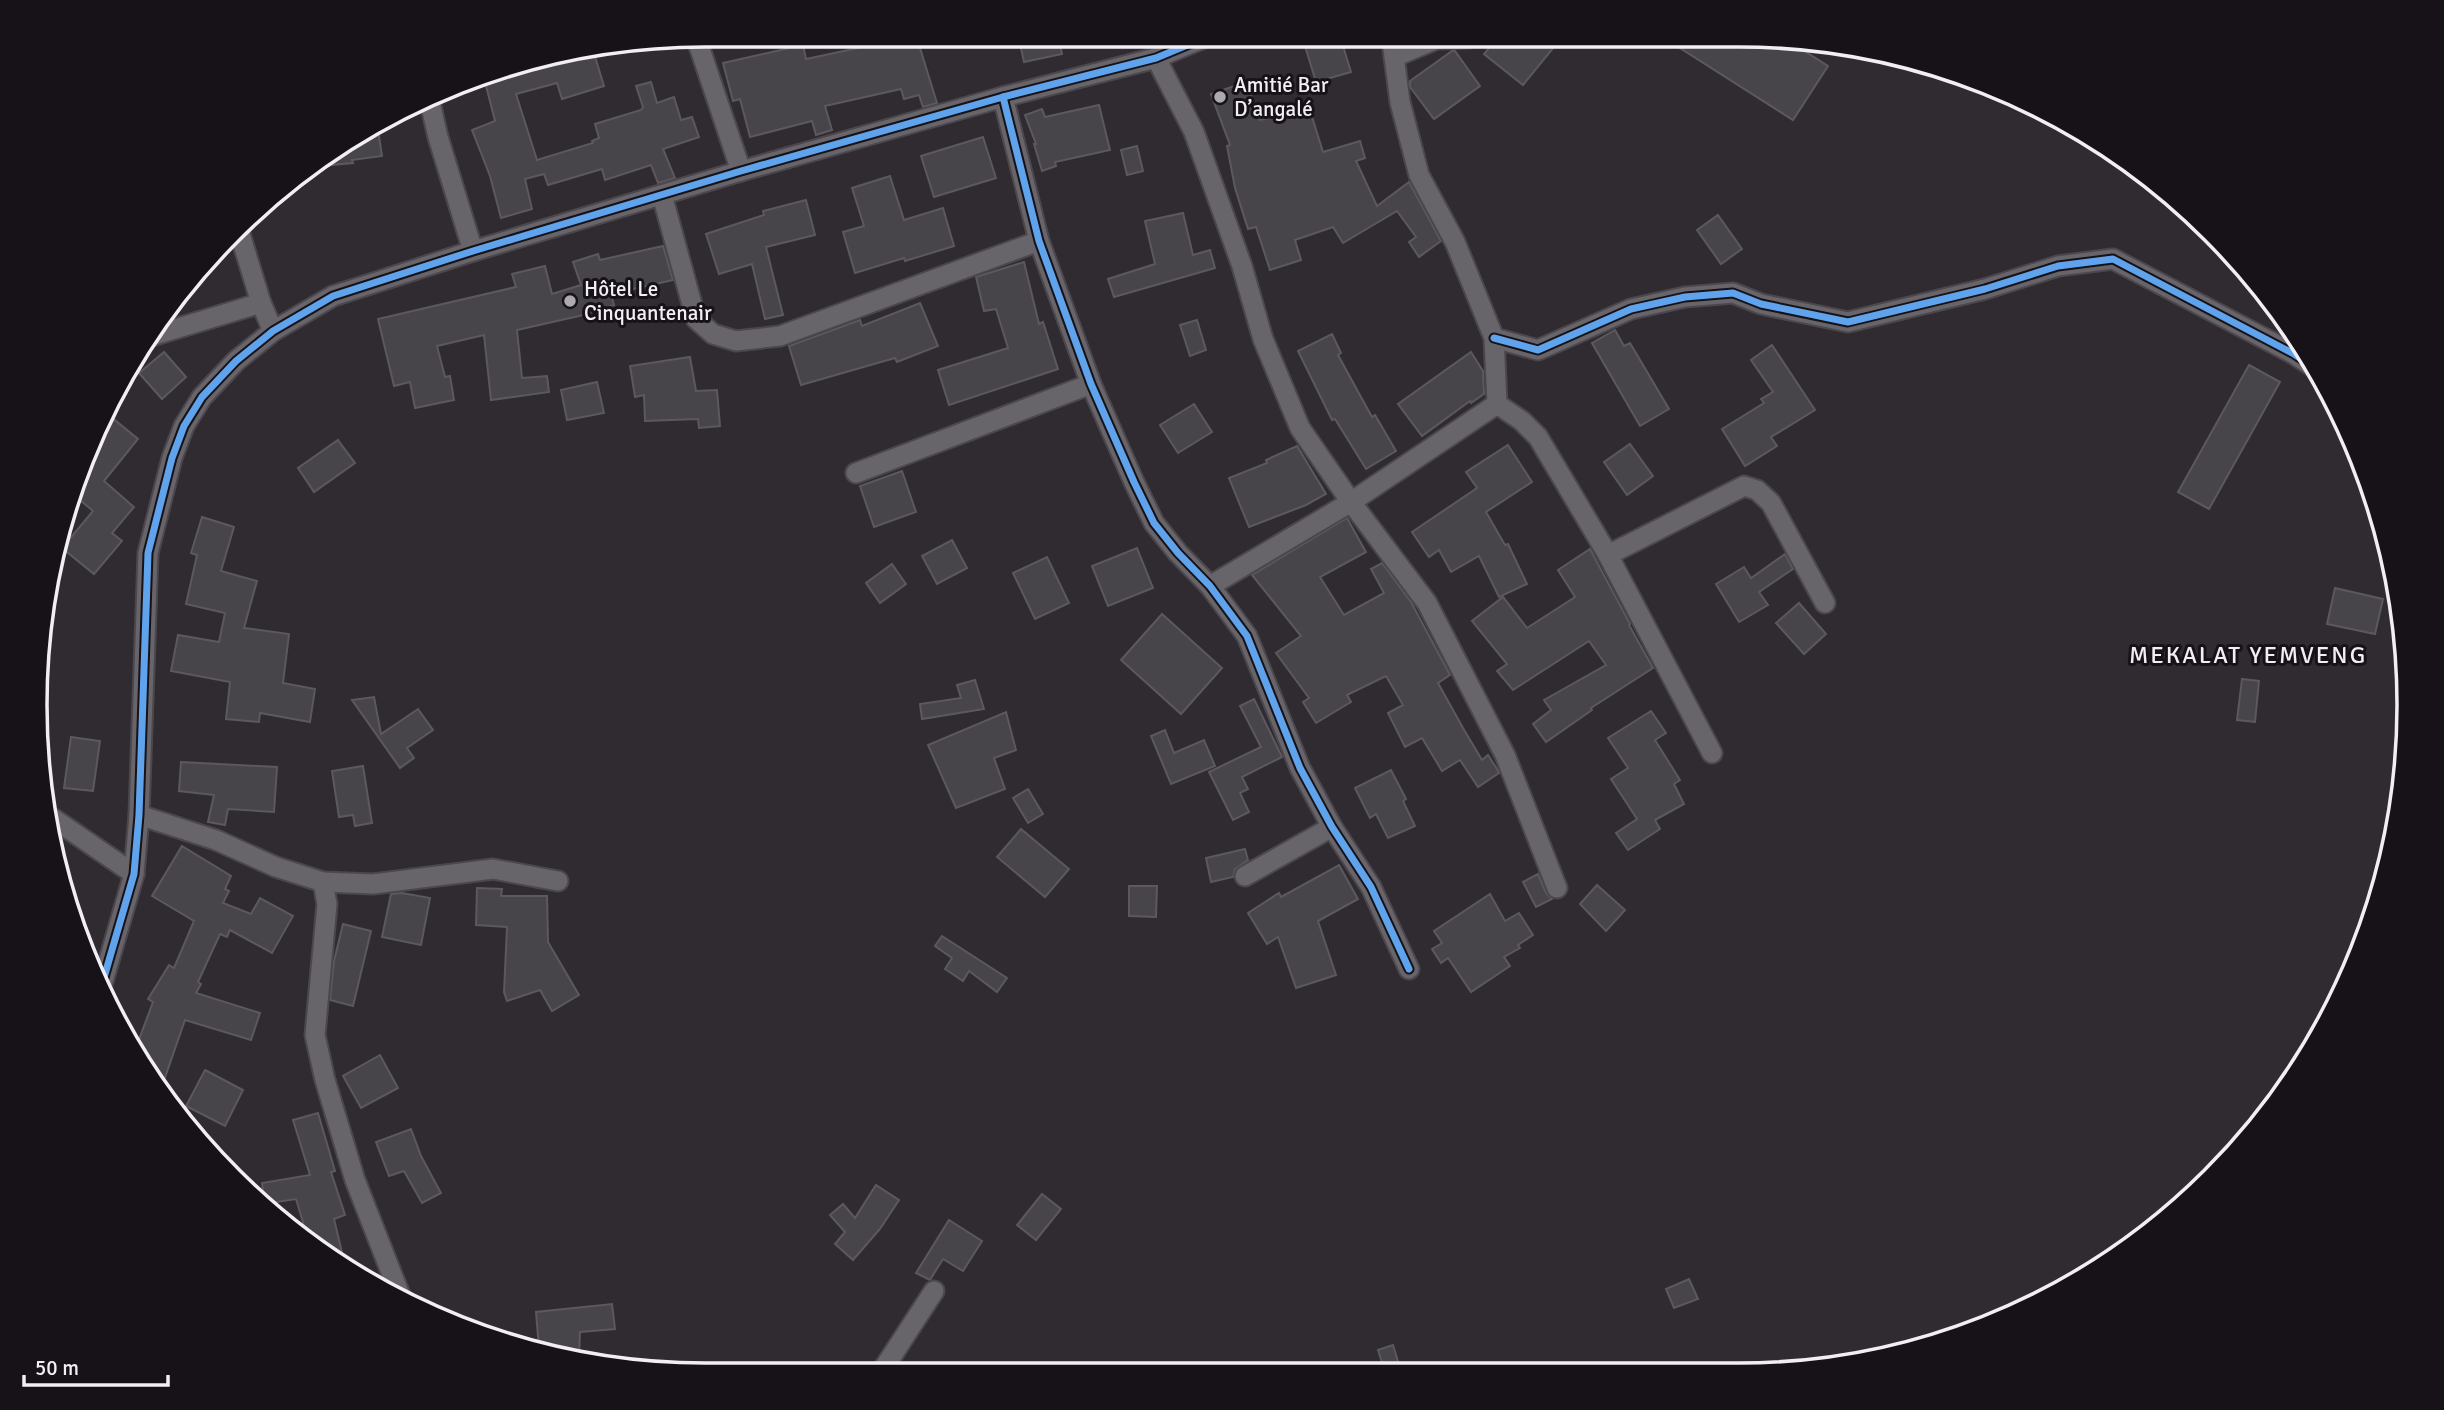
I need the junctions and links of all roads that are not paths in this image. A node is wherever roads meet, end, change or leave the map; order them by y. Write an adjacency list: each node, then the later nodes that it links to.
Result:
1 (699, 47): 9 (street)
2 (1182, 47): 6 (street)
3 (1393, 47): 5 (street)
4 (1418, 47): 5 (street)
5 (1394, 57): 17 (street)
6 (1156, 58): 7 (street); 22 (street)
7 (1003, 97): 9 (street); 12 (street)
8 (431, 107): 13 (street)
9 (741, 171): 10 (street)
10 (662, 195): 12 (street); 13 (street)
11 (241, 239): 14 (street)
12 (1039, 241): 19 (street)
13 (473, 251): 15 (street)
14 (261, 303): 15 (street); 16 (street)
15 (273, 331): 27 (street)
16 (163, 332)
17 (1494, 338): 18 (street); 20 (street)
18 (2296, 355)
19 (1091, 384): 21 (street); 24 (street)
20 (1497, 404): 22 (street); 23 (street)
21 (856, 473)
22 (1351, 502): 24 (street); 34 (street)
23 (1608, 555): 25 (street); 26 (street)
24 (1210, 586): 29 (street)
25 (1825, 603)
26 (1712, 753)
27 (139, 815): 30 (street); 33 (street)
28 (58, 822): 30 (street)
29 (1332, 827): 31 (street); 35 (street)
30 (134, 874): 36 (street)
31 (1245, 876)
32 (558, 881): 33 (street)
33 (323, 882): 37 (street)
34 (1557, 888)
35 (1409, 969)
36 (105, 974)
37 (396, 1286)
38 (934, 1291): 39 (street)
39 (887, 1363)

